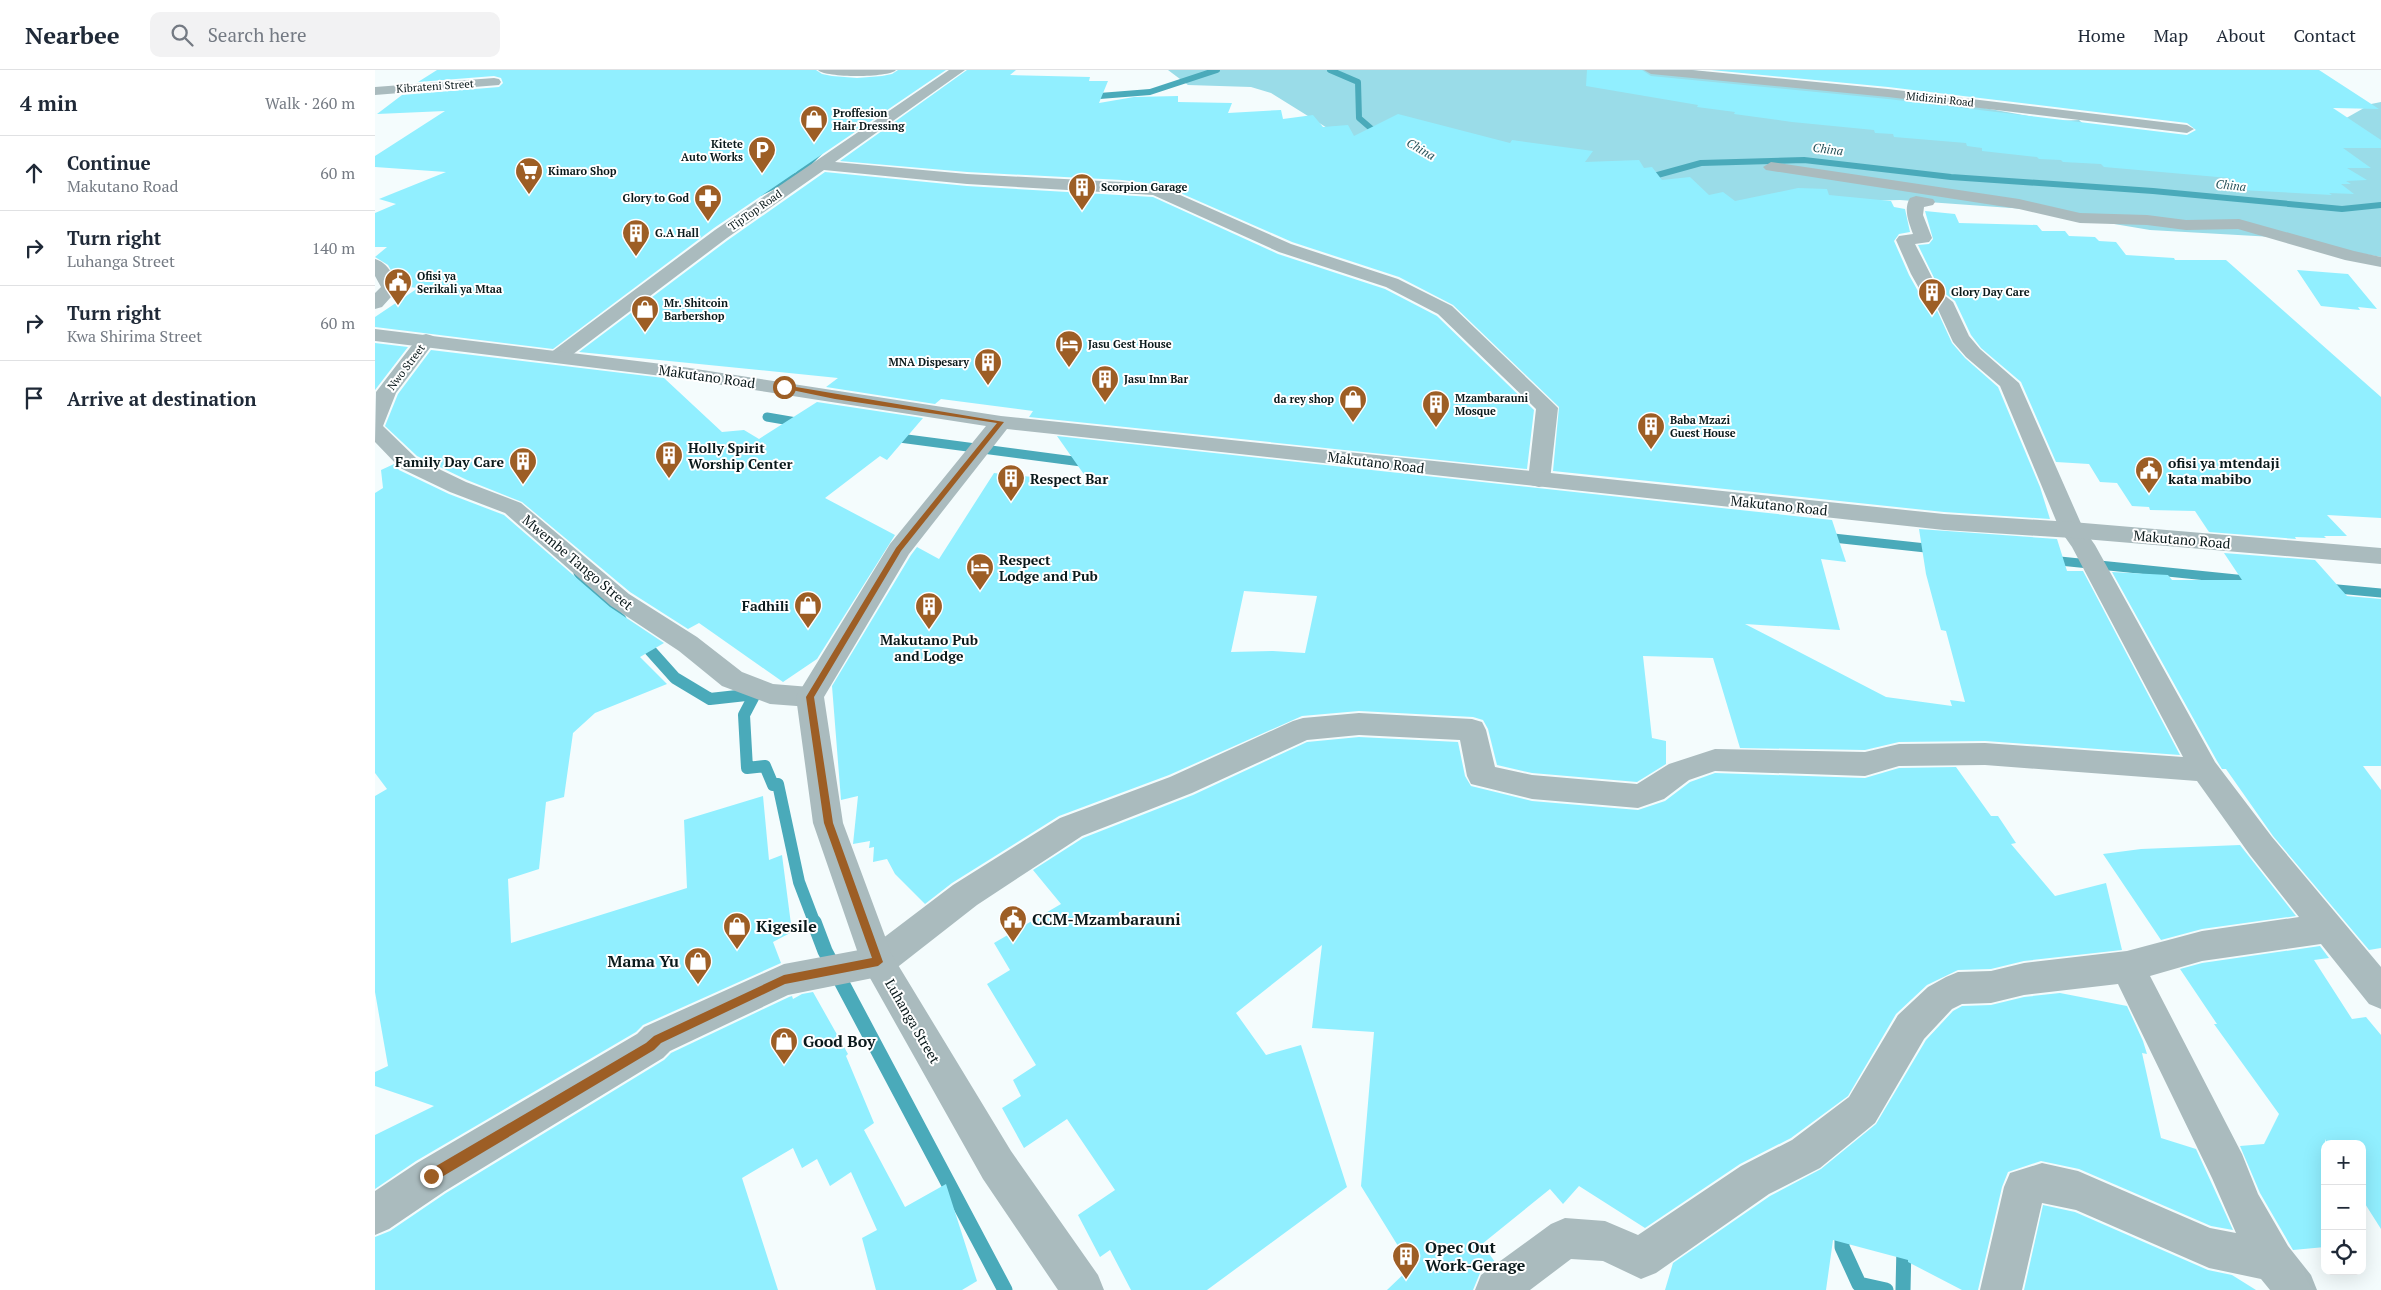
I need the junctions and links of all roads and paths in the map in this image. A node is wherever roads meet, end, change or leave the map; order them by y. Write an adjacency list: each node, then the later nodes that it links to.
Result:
1 (825, 70): 2 (street)
2 (889, 70)
3 (958, 70): 9 (street, TipTop Road)
4 (1651, 70): 5 (street, Midizini Road)
5 (1693, 72): 8 (street, Midizini Road)
6 (494, 82): 7 (street, Kibrateni Street)
7 (375, 91)
8 (2187, 129)
9 (819, 165): 17 (street, TipTop Road); 21 (street)
10 (1771, 167): 12 (street)
11 (1927, 202): 22 (street)
12 (2381, 262)
13 (375, 264): 14 (street)
14 (375, 302)
15 (375, 335): 16 (street, Makutano Road)
16 (426, 340): 17 (street, Makutano Road); 18 (street, Nwo Street)
17 (557, 357): 19 (street, Makutano Road)
18 (375, 422)
19 (1001, 422): 21 (street, Makutano Road); 24 (street)
20 (375, 430): 24 (street, Mwembe Tango Street)
21 (1539, 480): 22 (street, Makutano Road)
22 (2072, 530): 23 (street, Makutano Road); 25 (street)
23 (2381, 556)
24 (810, 697): 27 (street, Luhanga Street)
25 (2205, 770): 26 (street); 27 (street)
26 (2329, 928): 28 (street); 29 (street)
27 (878, 962): 30 (street); 32 (street, Luhanga Street)
28 (2127, 967): 31 (street); 33 (street)
29 (2381, 993)
30 (375, 1215)
31 (2284, 1276): 34 (street)
32 (1083, 1290)
33 (1496, 1290)
34 (2001, 1290)

